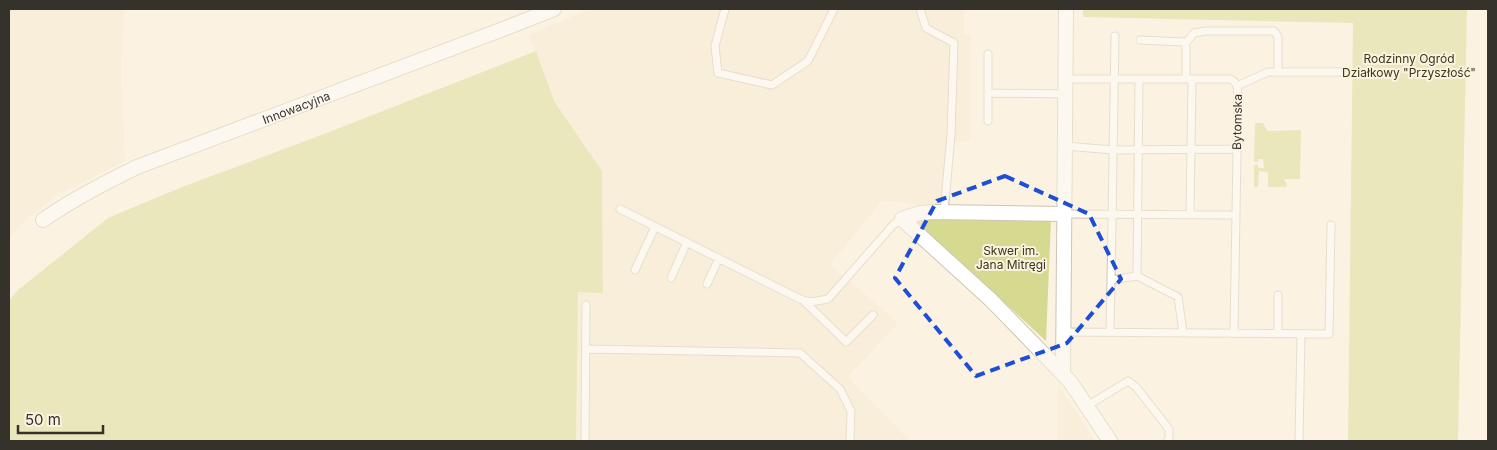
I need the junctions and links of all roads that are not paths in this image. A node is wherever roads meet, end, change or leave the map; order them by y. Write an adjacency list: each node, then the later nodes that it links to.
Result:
1 (554, 9): 33 (street, Innowacyjna)
2 (725, 9): 3 (lane)
3 (834, 9)
4 (920, 9): 26 (lane)
5 (1066, 9): 12 (street)
6 (1115, 36): 13 (lane)
7 (1140, 40): 8 (lane)
8 (1184, 44): 10 (lane); 15 (lane)
9 (988, 54): 17 (lane)
10 (1278, 72): 11 (lane); 16 (lane)
11 (1341, 72)
12 (1066, 79): 13 (lane, Bytomska); 18 (street)
13 (1114, 79): 14 (lane, Bytomska); 23 (lane)
14 (1139, 79): 15 (lane, Bytomska); 24 (lane)
15 (1189, 79): 16 (lane, Bytomska); 21 (lane)
16 (1238, 86): 22 (lane, Bytomska)
17 (988, 93): 18 (lane); 19 (lane)
18 (1066, 94): 20 (street)
19 (988, 121)
20 (1066, 146): 23 (lane); 27 (street)
21 (1191, 149): 22 (lane); 24 (lane); 30 (lane)
22 (1237, 149): 31 (lane, Bytomska)
23 (1113, 150): 24 (lane); 28 (lane)
24 (1138, 150): 29 (lane)
25 (620, 209): 35 (lane)
26 (944, 212): 27 (street); 32 (street)
27 (1065, 214): 28 (lane); 47 (street)
28 (1112, 214): 29 (lane); 41 (lane)
29 (1137, 214): 30 (lane); 39 (lane)
30 (1190, 215): 31 (lane)
31 (1236, 216): 50 (lane, Bytomska)
32 (902, 218): 44 (lane); 54 (street)
33 (43, 220)
34 (1331, 226): 52 (lane)
35 (655, 227): 36 (lane); 38 (lane)
36 (687, 242): 37 (lane); 40 (lane)
37 (719, 258): 42 (lane); 44 (lane)
38 (635, 270)
39 (1137, 276): 41 (lane); 49 (lane)
40 (670, 278)
41 (1111, 280): 48 (lane)
42 (707, 284)
43 (1278, 295): 51 (lane)
44 (802, 300): 46 (lane)
45 (586, 305): 53 (lane)
46 (873, 315)
47 (1062, 332): 48 (lane); 54 (street)
48 (1110, 332): 49 (lane)
49 (1183, 332): 50 (lane)
50 (1234, 332): 51 (lane)
51 (1278, 334): 52 (lane)
52 (1301, 334): 60 (lane)
53 (586, 349): 56 (lane); 57 (lane)
54 (1063, 374): 55 (street)
55 (1087, 406): 58 (street); 59 (lane)
56 (585, 441)
57 (850, 441)
58 (1110, 441)
59 (1167, 441)
60 (1299, 441)

